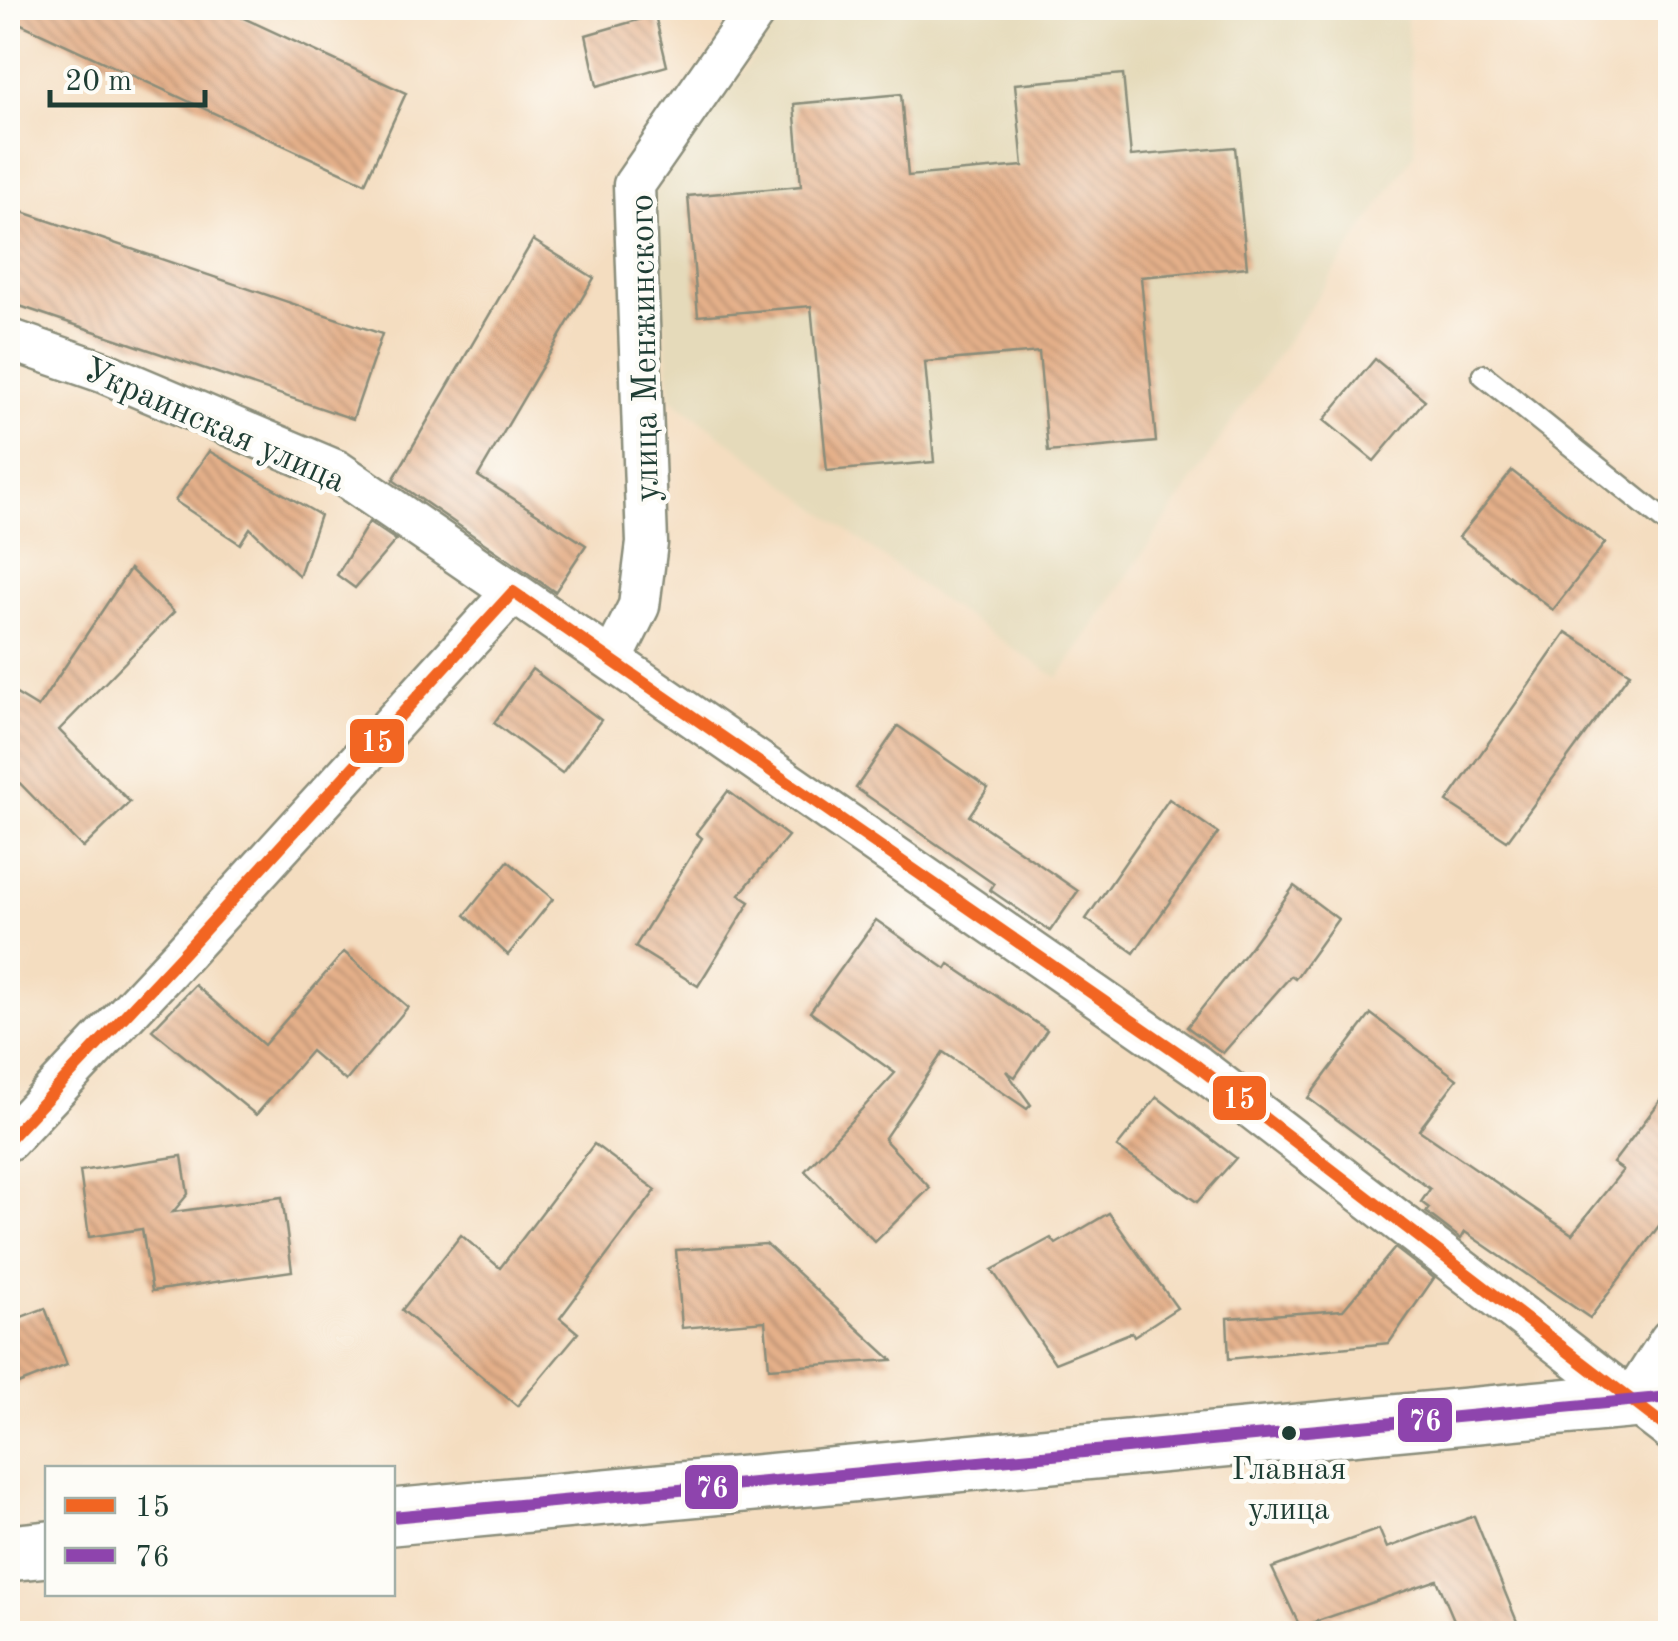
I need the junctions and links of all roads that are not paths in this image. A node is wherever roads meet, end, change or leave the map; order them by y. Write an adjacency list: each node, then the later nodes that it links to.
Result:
1 (757, 8): 6 (street, улица Менжинского)
2 (8, 339): 5 (street, Украинская улица)
3 (1483, 375): 4 (lane)
4 (1670, 524)
5 (513, 592): 6 (street, Украинская улица); 7 (street)
6 (613, 658): 9 (street, Украинская улица)
7 (8, 1140)
8 (1670, 1340): 9 (street)
9 (1657, 1409): 10 (main road)
10 (395, 1517)
11 (45, 1550): 12 (main road)
12 (8, 1553)

